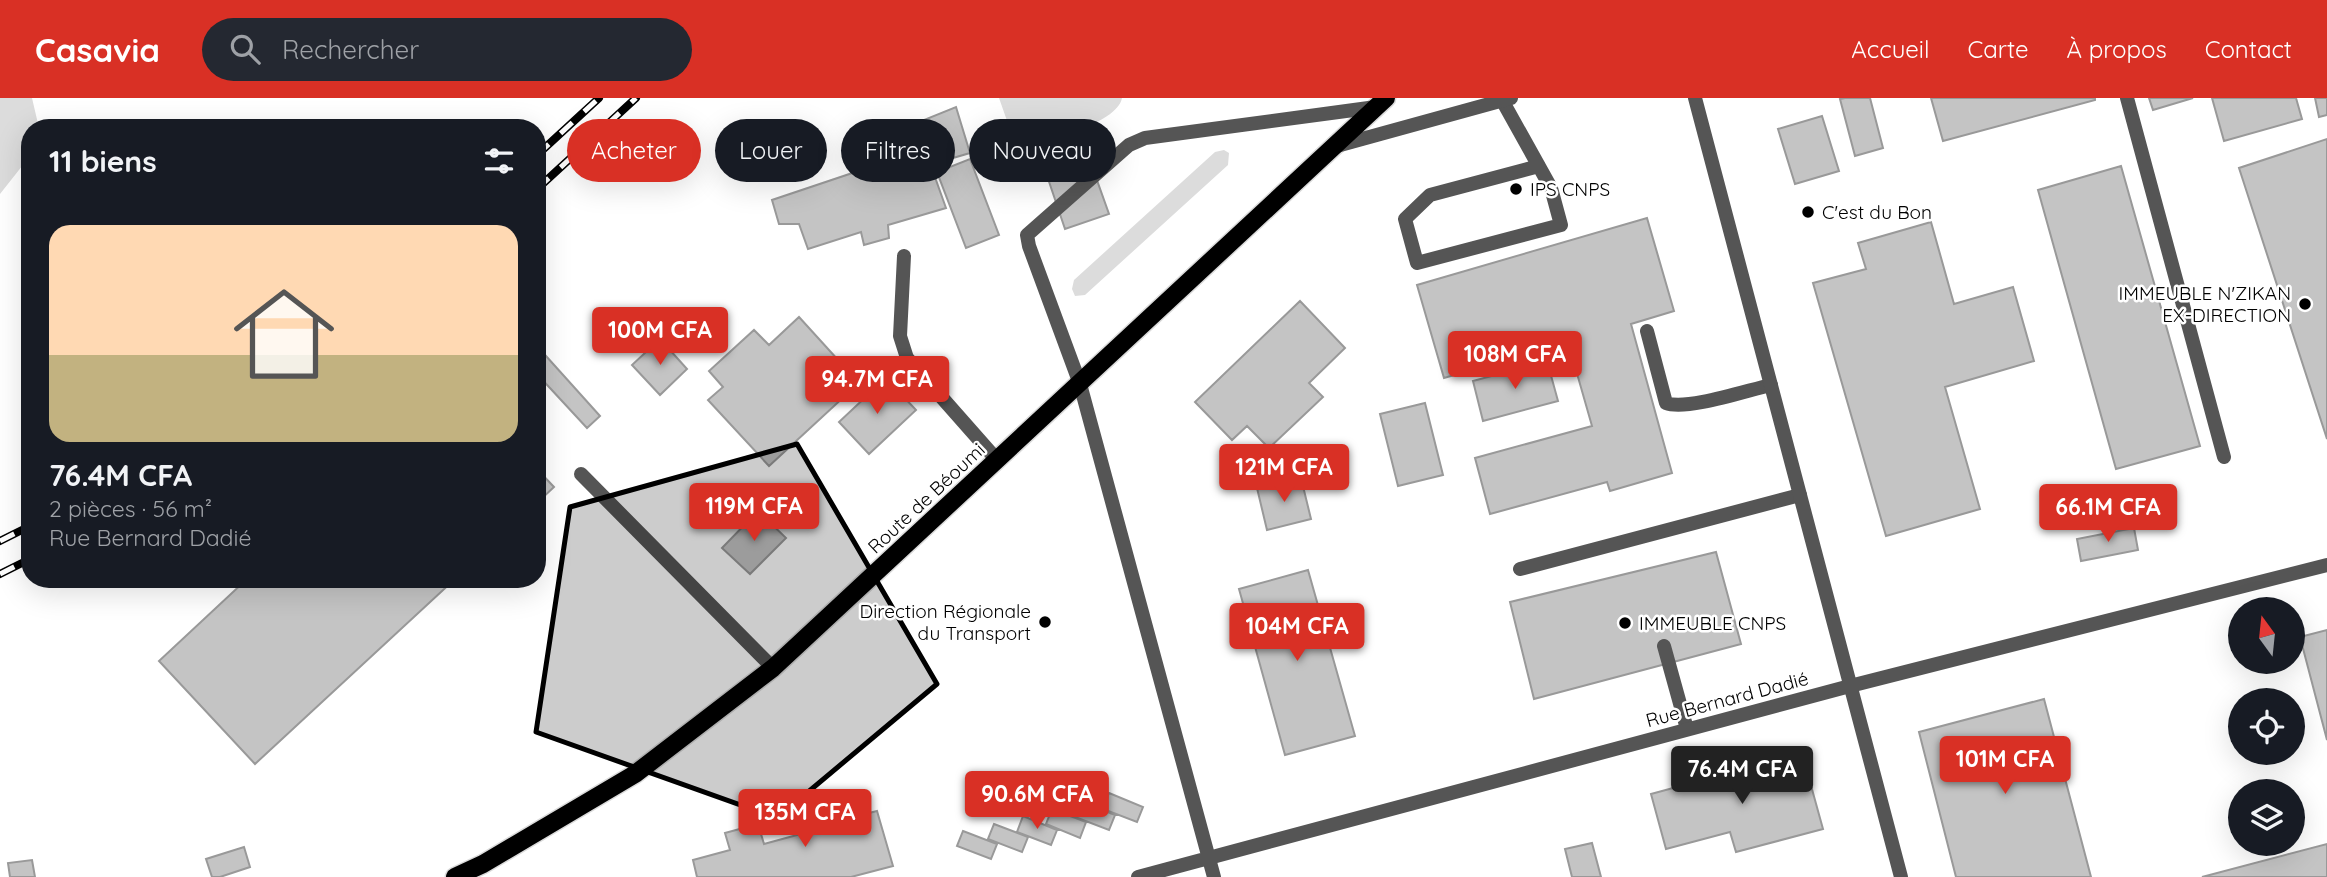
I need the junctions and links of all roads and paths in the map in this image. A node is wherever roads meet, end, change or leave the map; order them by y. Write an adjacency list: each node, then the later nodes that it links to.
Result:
1 (1695, 98): 10 (street)
2 (2127, 98): 11 (street)
3 (1507, 99): 5 (street); 6 (street)
4 (1381, 103): 5 (main road, Route de Béoumi); 9 (street)
5 (1332, 147): 9 (main road, Route de Béoumi)
6 (1539, 166): 6 (street)
7 (904, 257): 12 (street)
8 (1647, 331): 10 (street)
9 (1080, 384): 12 (main road, Route de Béoumi); 21 (street)
10 (1771, 385): 14 (street)
11 (2224, 457)
12 (997, 460): 18 (main road, Route de Béoumi)
13 (581, 474): 18 (street)
14 (1800, 495): 16 (street); 19 (street)
15 (2327, 565): 19 (street, Rue Bernard Dadié)
16 (1520, 569)
17 (1664, 646): 20 (street)
18 (773, 668): 22 (main road, Route de Béoumi)
19 (1850, 685): 20 (street, Rue Bernard Dadié); 25 (street)
20 (1686, 729): 21 (street, Rue Bernard Dadié)
21 (1209, 858): 23 (street, Rue Bernard Dadié); 24 (street)
22 (455, 877)
23 (1138, 877)
24 (1214, 877)
25 (1901, 877)

